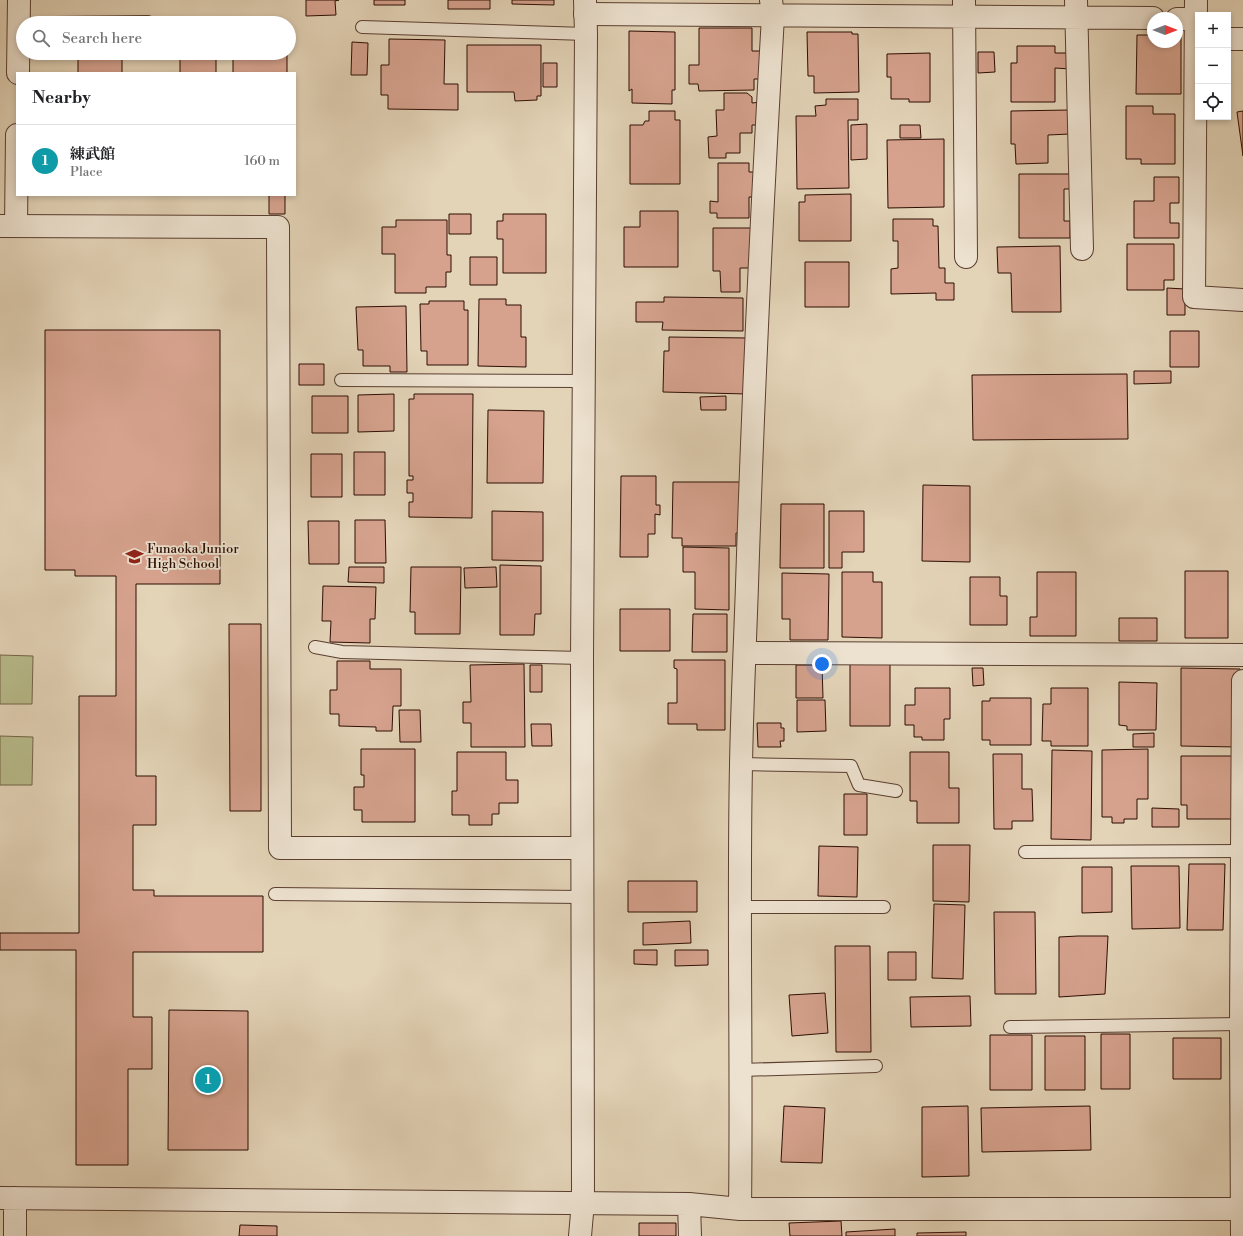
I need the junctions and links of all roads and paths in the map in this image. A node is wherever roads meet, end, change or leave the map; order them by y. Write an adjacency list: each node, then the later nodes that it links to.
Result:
1 (19, 0): 5 (street)
2 (772, 8): 3 (street); 6 (street); 22 (street)
3 (964, 9): 4 (street); 17 (street)
4 (1076, 9): 7 (street); 16 (street)
5 (20, 16)
6 (585, 16): 9 (lane); 20 (street)
7 (1147, 17)
8 (1192, 23): 18 (street)
9 (362, 27)
10 (1231, 39): 11 (street)
11 (1243, 39)
12 (19, 60): 13 (street)
13 (18, 72)
14 (16, 145): 15 (street)
15 (8, 226): 28 (street)
16 (1082, 249)
17 (966, 257)
18 (1243, 300)
19 (341, 380): 20 (lane)
20 (583, 381): 24 (street)
21 (315, 647): 24 (lane)
22 (745, 653): 23 (street); 26 (street)
23 (1243, 655)
24 (582, 658): 28 (street)
25 (1243, 681): 29 (street)
26 (741, 764): 27 (lane); 33 (street)
27 (896, 791)
28 (582, 848): 32 (street)
29 (1242, 851): 30 (lane); 35 (street)
30 (1026, 852)
31 (275, 894): 32 (lane)
32 (582, 897): 40 (street)
33 (740, 907): 34 (lane); 38 (street)
34 (884, 907)
35 (1241, 1024): 36 (lane); 43 (street)
36 (1010, 1026)
37 (876, 1066): 38 (lane)
38 (742, 1070): 42 (street)
39 (8, 1198): 40 (street); 44 (street)
40 (583, 1202): 41 (street); 45 (street)
41 (689, 1204): 42 (street); 46 (street)
42 (740, 1209): 43 (street)
43 (1243, 1210): 47 (street)
44 (15, 1236)
45 (580, 1236)
46 (690, 1236)
47 (1242, 1236)

